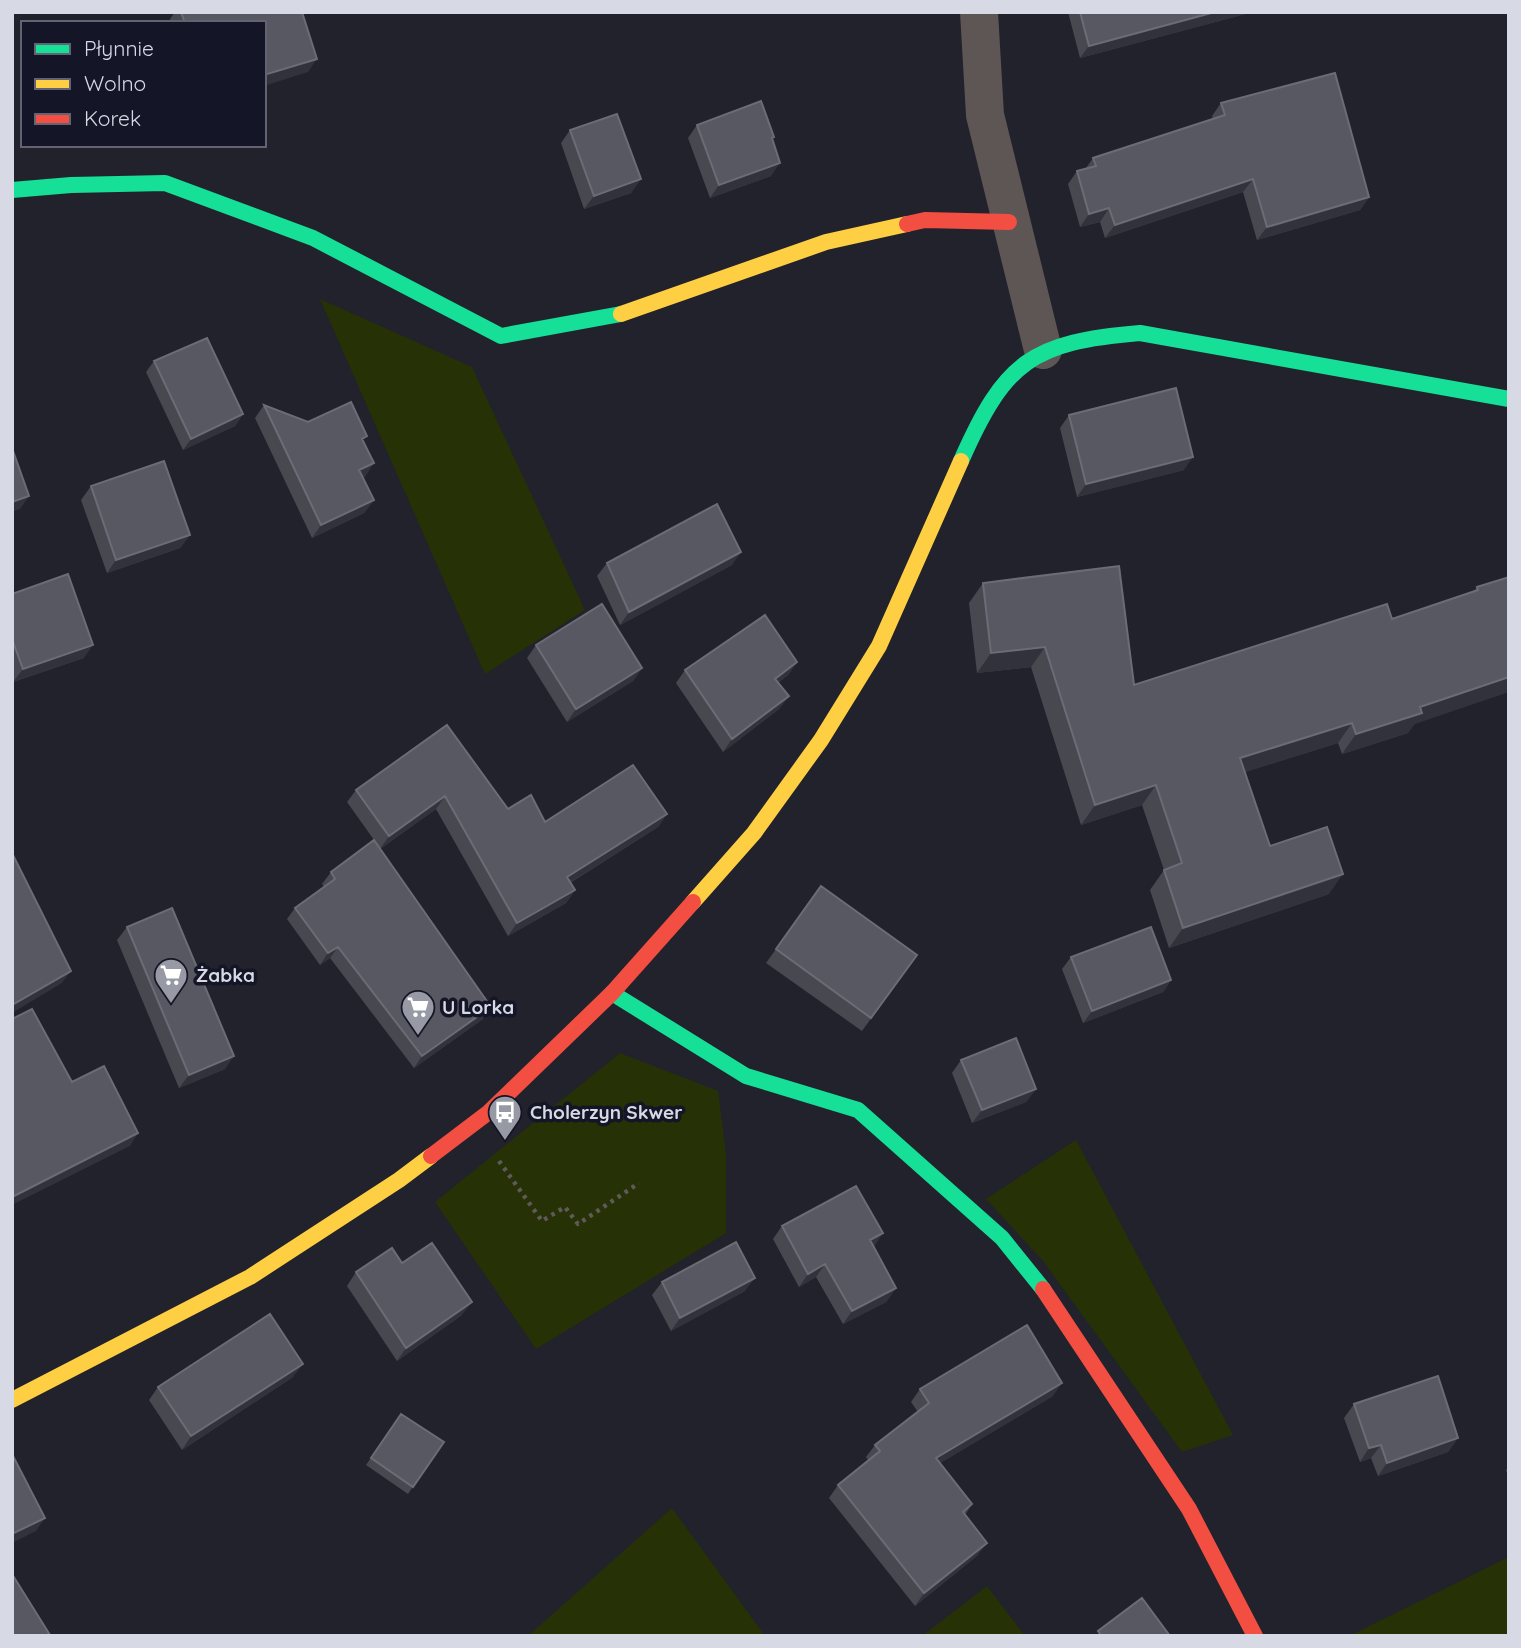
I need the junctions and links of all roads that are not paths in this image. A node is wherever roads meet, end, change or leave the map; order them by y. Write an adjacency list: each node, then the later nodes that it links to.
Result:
1 (979, 12): 3 (street)
2 (12, 190): 3 (street)
3 (1009, 222): 4 (street)
4 (1043, 350): 5 (street); 6 (street)
5 (1509, 399)
6 (612, 993): 7 (street); 8 (street)
7 (12, 1400)
8 (1255, 1636)

